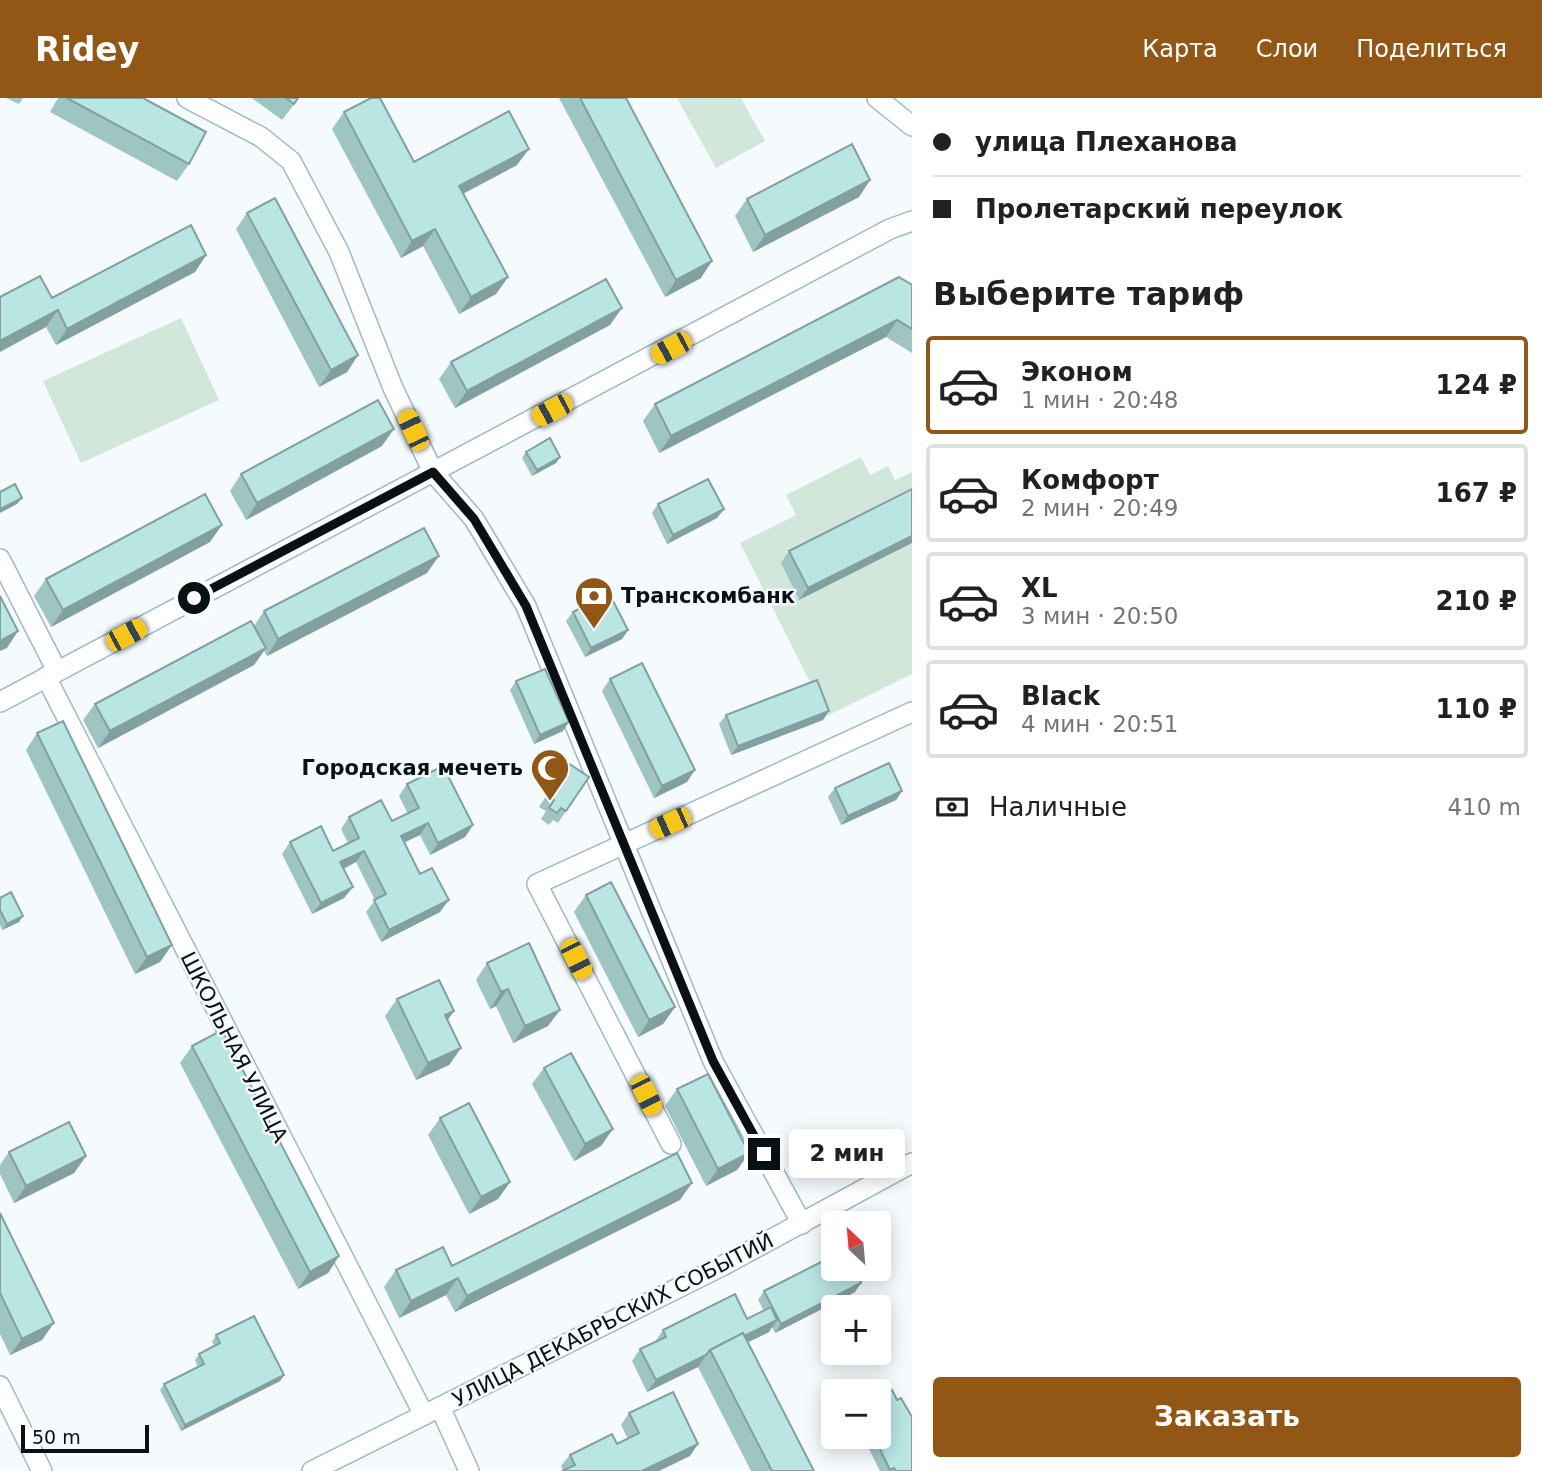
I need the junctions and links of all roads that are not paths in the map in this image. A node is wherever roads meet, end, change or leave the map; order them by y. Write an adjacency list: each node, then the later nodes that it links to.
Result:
1 (187, 98): 5 (street)
2 (877, 98): 3 (street)
3 (912, 126)
4 (912, 221): 5 (street)
5 (433, 472): 7 (street); 10 (street)
6 (0, 559): 7 (street, ШКОЛЬНАЯ УЛИЦА)
7 (52, 674): 8 (street); 15 (street, ШКОЛЬНАЯ УЛИЦА)
8 (0, 702)
9 (912, 712): 10 (street)
10 (623, 844): 11 (street); 13 (street)
11 (671, 1144)
12 (912, 1164): 13 (street, УЛИЦА ДЕКАБРЬСКИХ СОБЫТИЙ)
13 (802, 1224): 15 (street, УЛИЦА ДЕКАБРЬСКИХ СОБЫТИЙ)
14 (0, 1386): 16 (street)
15 (432, 1411): 17 (street, УЛИЦА ДЕКАБРЬСКИХ СОБЫТИЙ); 18 (street, ШКОЛЬНАЯ УЛИЦА)
16 (42, 1471)
17 (312, 1471)
18 (468, 1471)

